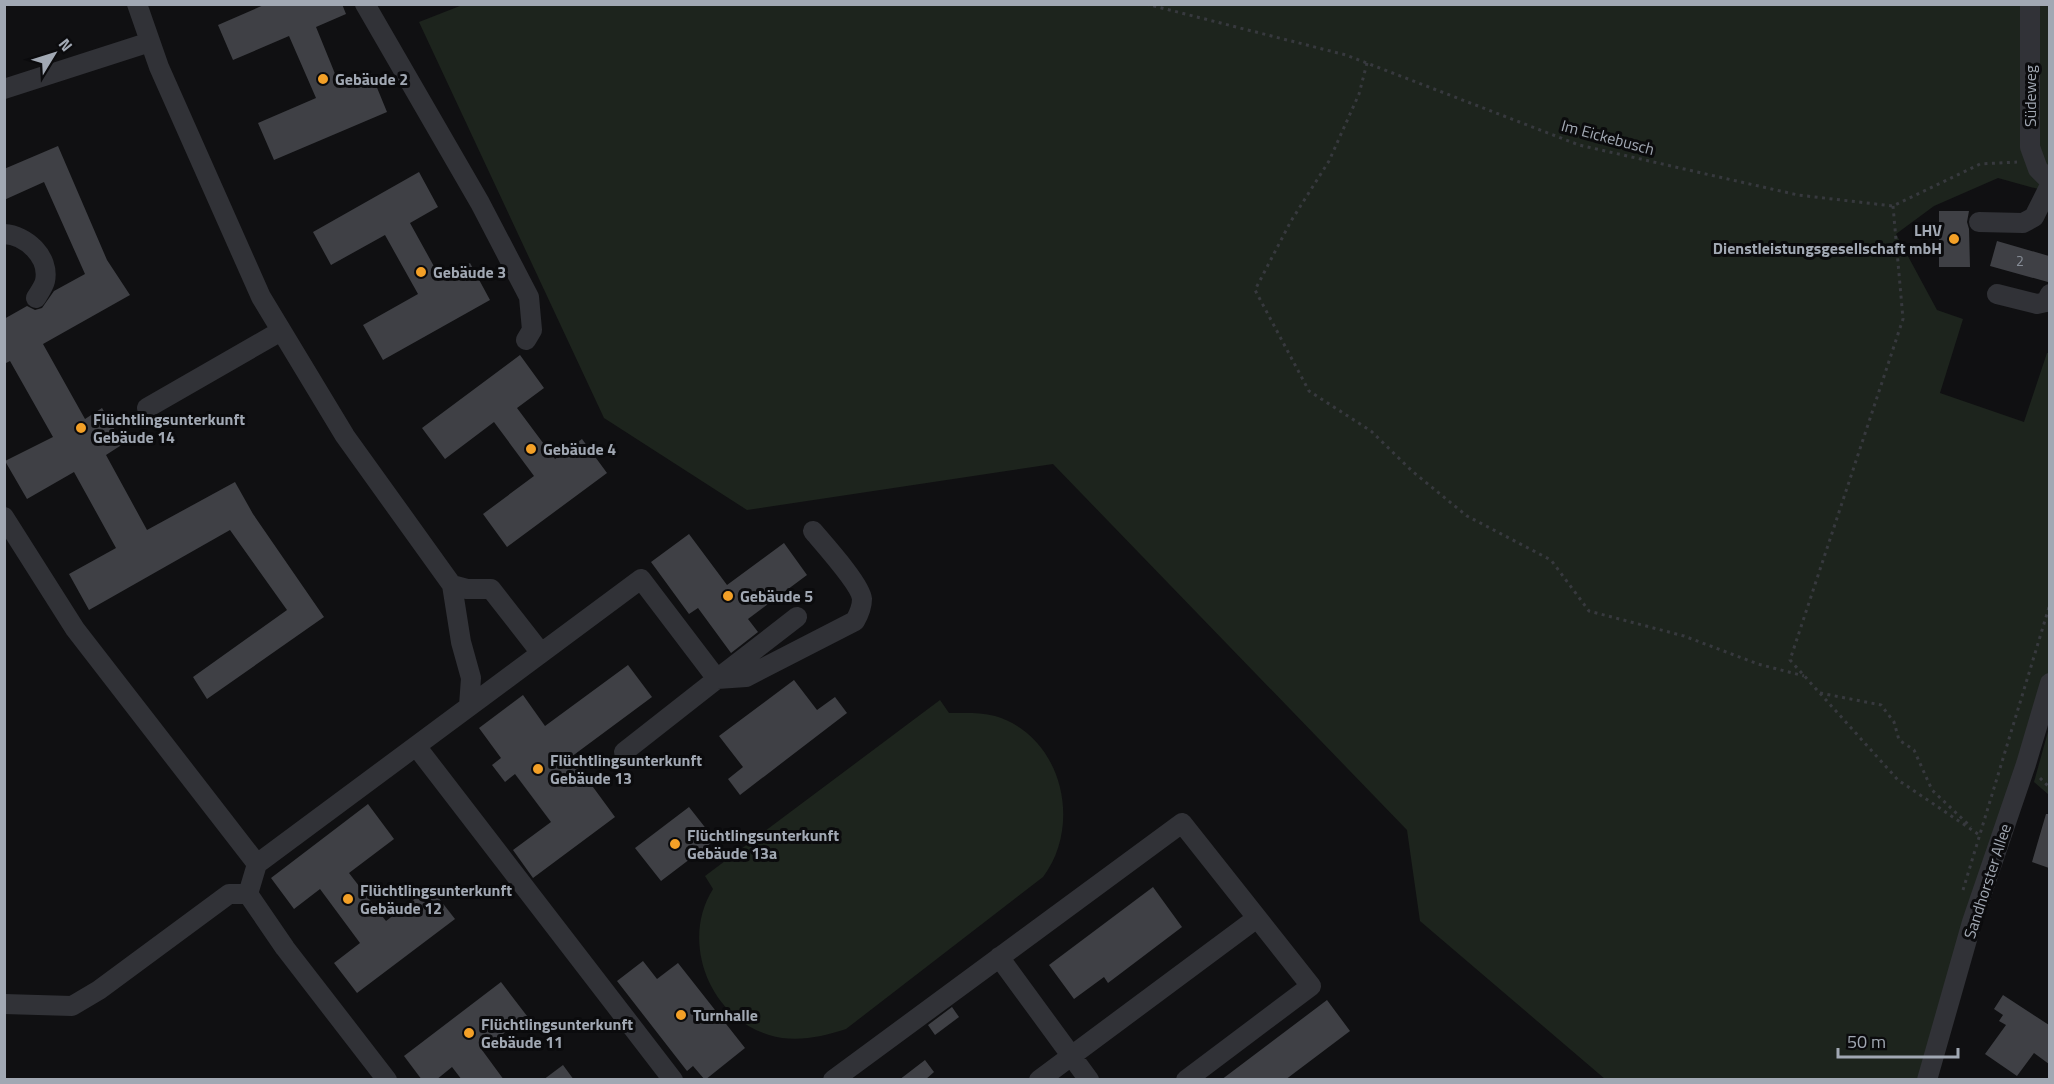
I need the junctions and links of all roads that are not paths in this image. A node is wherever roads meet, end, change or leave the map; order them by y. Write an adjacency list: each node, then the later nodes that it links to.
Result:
1 (365, 4): 13 (street)
2 (2030, 4): 6 (street, Südeweg)
3 (139, 5): 4 (street)
4 (150, 42): 5 (street); 12 (street)
5 (4, 89)
6 (2049, 183): 7 (street)
7 (1979, 222)
8 (4, 234): 11 (street)
9 (1997, 294): 10 (street)
10 (2049, 294)
11 (36, 298)
12 (281, 331): 14 (street); 17 (street)
13 (526, 340)
14 (147, 408)
15 (4, 517): 25 (street)
16 (813, 531): 20 (street)
17 (452, 585): 19 (street); 22 (street)
18 (797, 617): 20 (street)
19 (541, 653): 20 (street); 22 (street)
20 (717, 679): 24 (street)
21 (2049, 683): 37 (street, Sandhorster Allee)
22 (469, 706): 23 (street)
23 (416, 746): 25 (street); 32 (street)
24 (624, 752)
25 (257, 864): 26 (street)
26 (248, 894): 29 (street); 31 (street)
27 (1257, 918): 28 (street); 30 (street); 36 (street)
28 (999, 957): 30 (street); 33 (street)
29 (4, 1005)
30 (1071, 1055): 34 (street); 35 (street)
31 (387, 1080)
32 (673, 1080)
33 (833, 1080)
34 (1039, 1080)
35 (1089, 1080)
36 (1186, 1080)
37 (1927, 1080)

